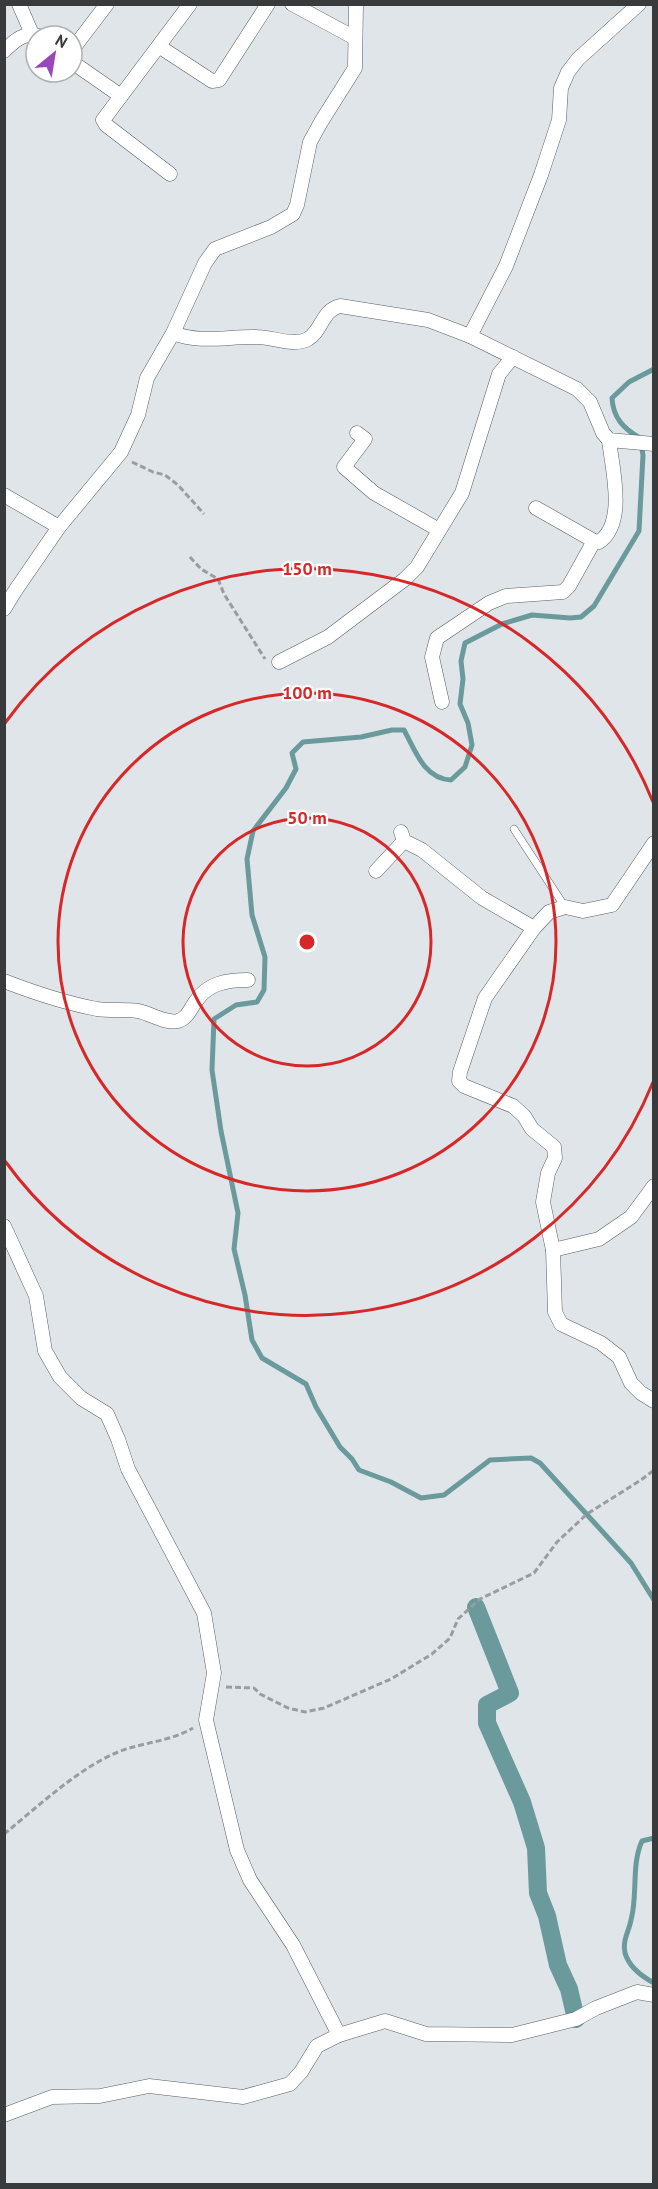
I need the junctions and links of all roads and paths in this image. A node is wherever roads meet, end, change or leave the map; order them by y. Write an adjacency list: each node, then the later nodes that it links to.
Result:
1 (19, 4): 8 (street)
2 (107, 4): 9 (street)
3 (190, 4): 12 (street)
4 (268, 4): 12 (street)
5 (292, 4): 11 (street)
6 (356, 4): 11 (street)
7 (639, 4): 18 (street)
8 (29, 24)
9 (84, 34)
10 (24, 36): 13 (street)
11 (355, 38): 17 (street)
12 (160, 47): 15 (street)
13 (4, 51)
14 (84, 70): 15 (street)
15 (121, 96): 16 (street)
16 (170, 174)
17 (173, 333): 18 (street); 23 (street)
18 (470, 336): 19 (street)
19 (513, 357): 21 (street); 28 (street)
20 (357, 433): 28 (street)
21 (609, 440): 22 (street); 29 (street)
22 (654, 444)
23 (121, 452): 26 (path); 27 (street)
24 (4, 495): 27 (street)
25 (536, 508): 29 (street)
26 (204, 514)
27 (59, 527): 31 (street)
28 (439, 530): 32 (street)
29 (594, 541): 33 (street)
30 (190, 557): 32 (path)
31 (4, 609)
32 (279, 662)
33 (442, 702)
34 (514, 829): 37 (lane)
35 (654, 843): 37 (street)
36 (376, 871): 38 (street)
37 (565, 907): 38 (street)
38 (534, 928): 43 (street)
39 (248, 980): 40 (street)
40 (4, 981)
41 (654, 1186): 43 (street)
42 (4, 1226): 47 (street)
43 (553, 1250): 44 (street)
44 (654, 1401)
45 (654, 1470): 46 (path)
46 (219, 1687)
47 (206, 1720): 48 (path); 50 (street)
48 (4, 1834)
49 (654, 1995): 50 (street)
50 (339, 2035): 51 (street)
51 (4, 2115)

